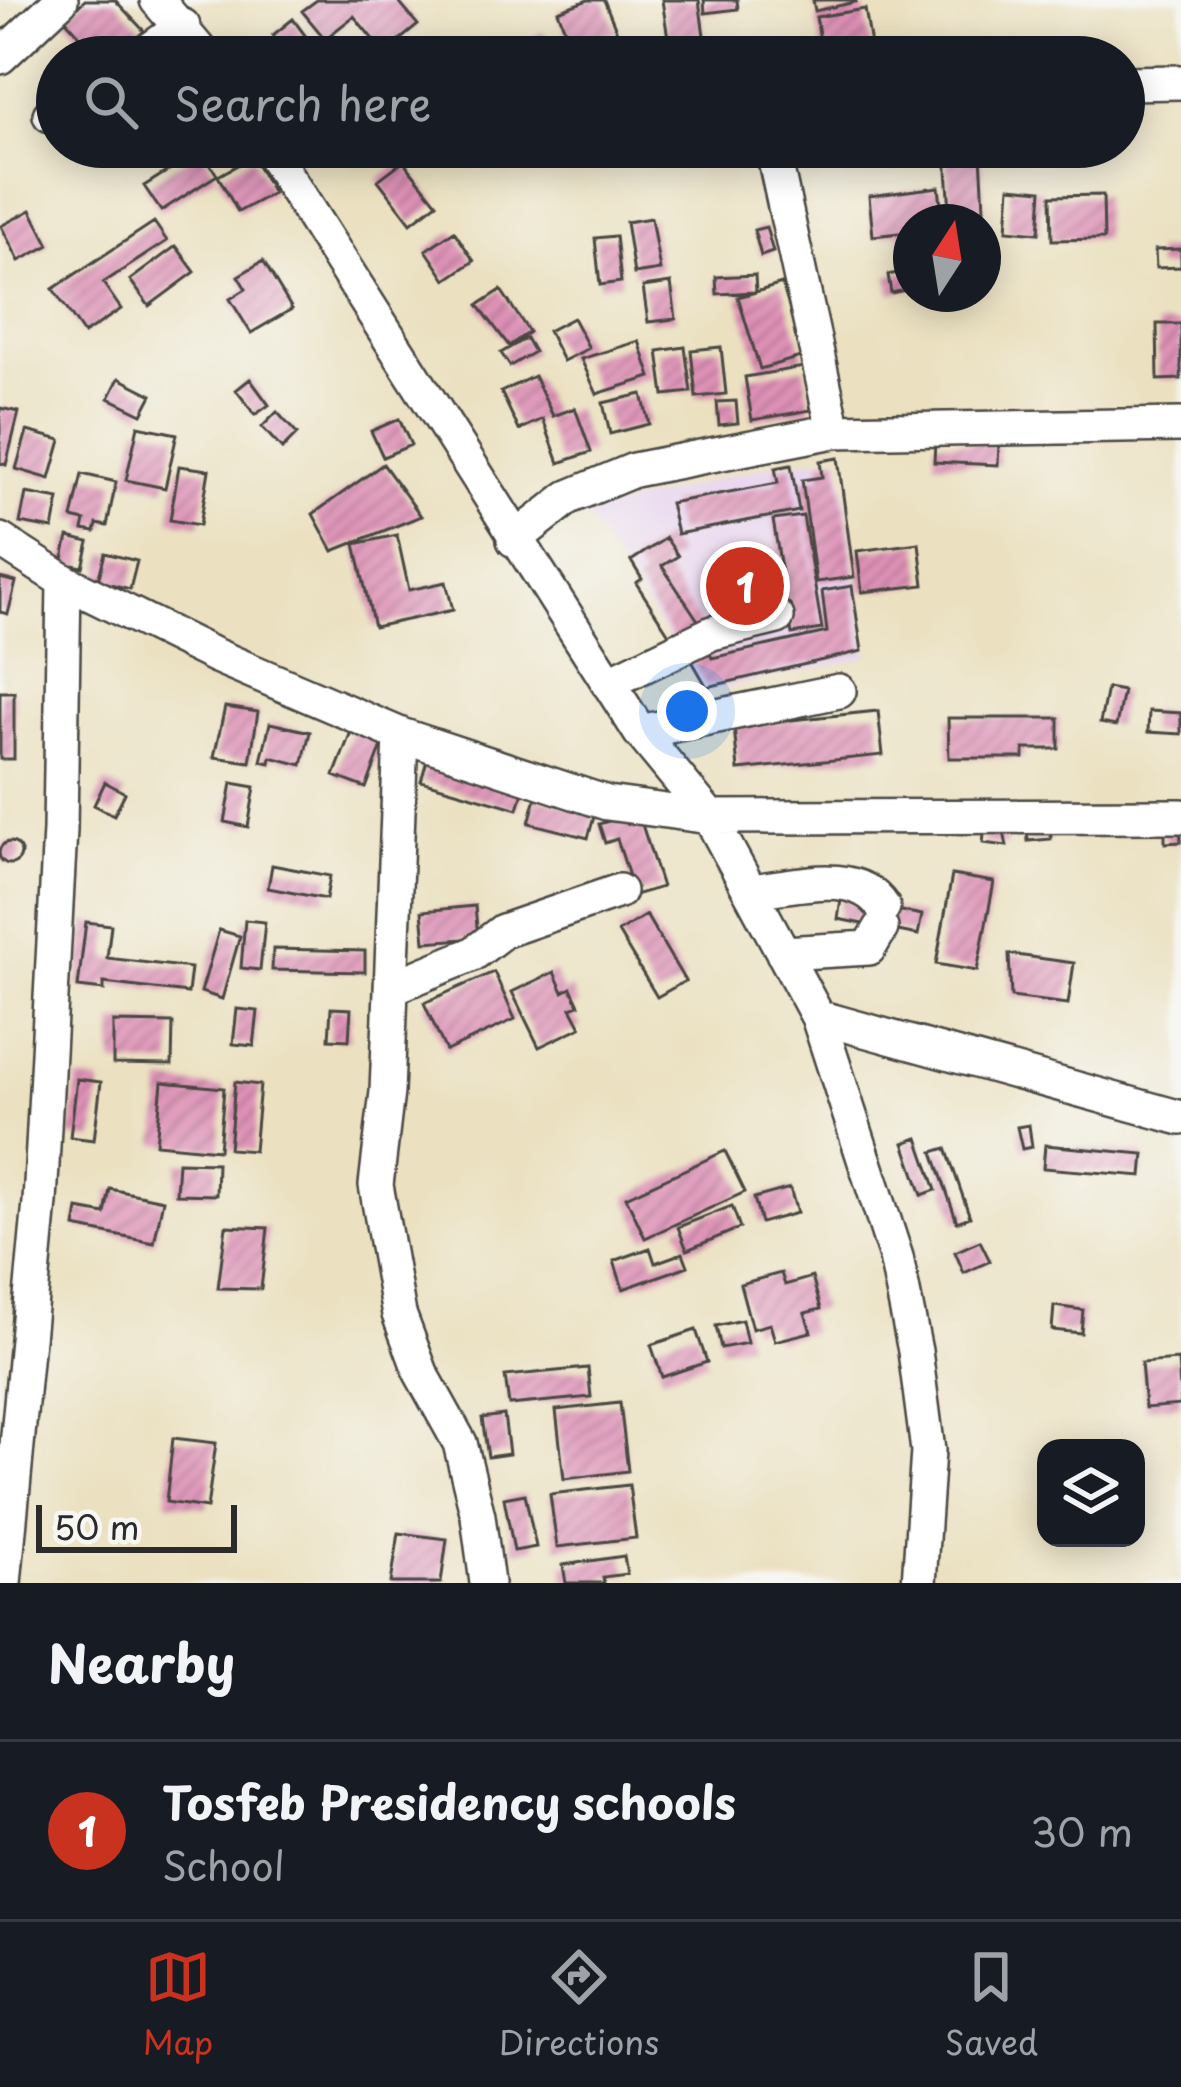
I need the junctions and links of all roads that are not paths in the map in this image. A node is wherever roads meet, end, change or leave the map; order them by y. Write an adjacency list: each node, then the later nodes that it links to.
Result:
1 (61, 0): 6 (street)
2 (157, 0): 3 (street)
3 (183, 26): 4 (street); 5 (street)
4 (169, 36)
5 (190, 36)
6 (0, 57)
7 (1181, 82): 8 (street)
8 (1145, 83)
9 (281, 168): 14 (street)
10 (777, 168): 12 (street)
11 (1181, 425): 12 (street)
12 (834, 431): 14 (street)
13 (0, 540): 15 (street)
14 (514, 540): 17 (street)
15 (64, 581): 20 (street); 29 (street)
16 (777, 617): 17 (street)
17 (608, 683): 19 (street)
18 (839, 692): 19 (street)
19 (640, 732): 22 (street)
20 (401, 735): 22 (street); 26 (street)
21 (1181, 816): 22 (street)
22 (710, 817): 24 (street)
23 (619, 891): 26 (street)
24 (750, 891): 25 (street); 25 (street)
25 (784, 953): 27 (street)
26 (391, 988): 30 (street)
27 (818, 1017): 28 (street); 31 (street)
28 (1181, 1118)
29 (4, 1583)
30 (487, 1583)
31 (919, 1583)

